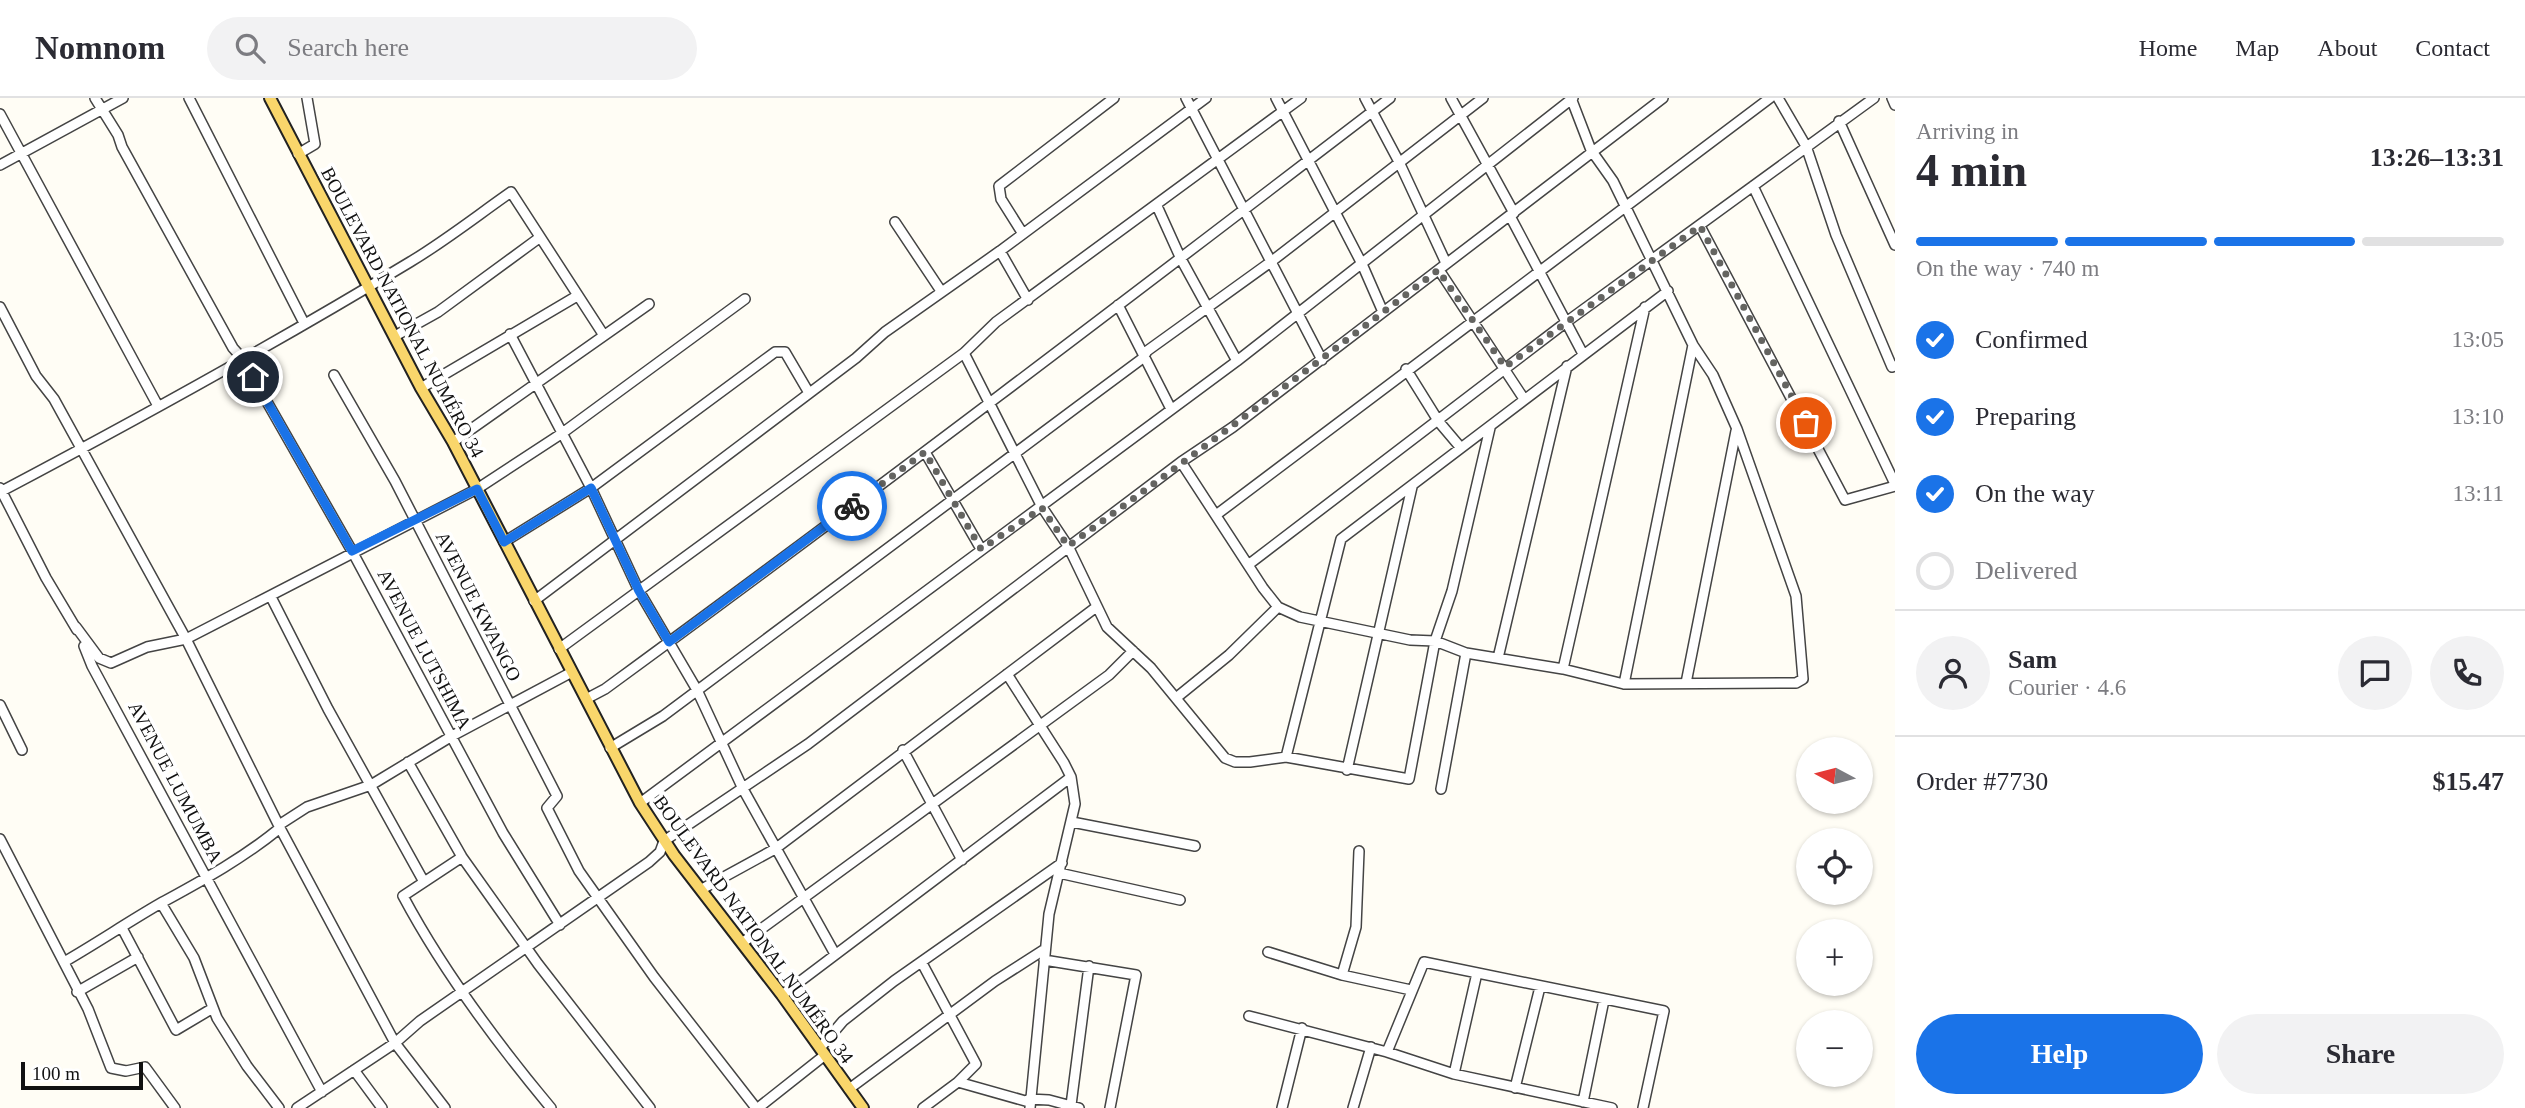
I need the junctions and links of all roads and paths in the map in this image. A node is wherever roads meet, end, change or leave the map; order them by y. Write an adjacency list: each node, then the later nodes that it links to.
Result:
1 (95, 98): 23 (street, AVENUE LUTSHIMA)
2 (123, 98): 23 (street)
3 (189, 98): 71 (street)
4 (270, 98): 32 (main road, BOULEVARD NATIONAL NUMÉRO 34)
5 (307, 98): 32 (street)
6 (1114, 98): 47 (street)
7 (1186, 98): 22 (street)
8 (1206, 98): 22 (street)
9 (1276, 98): 24 (street)
10 (1301, 98): 24 (street)
11 (1365, 98): 25 (street)
12 (1391, 98): 25 (street)
13 (1451, 98): 27 (street)
14 (1483, 98): 27 (street)
15 (1572, 98): 30 (street); 37 (street)
16 (1663, 98): 30 (street)
17 (1770, 98): 40 (street)
18 (1777, 98): 29 (street)
19 (1874, 98): 28 (street)
20 (1892, 98): 21 (street)
21 (1895, 106)
22 (1191, 109): 33 (street); 47 (street)
23 (103, 111): 31 (street); 79 (street, AVENUE LUTSHIMA)
24 (1283, 112): 33 (street); 34 (street)
25 (1373, 112): 34 (street); 35 (street)
26 (0, 114): 31 (street)
27 (1460, 116): 35 (street); 37 (street)
28 (1839, 121): 29 (street); 49 (street)
29 (1806, 146): 38 (street); 84 (street)
30 (1591, 150): 40 (street); 43 (street)
31 (20, 153): 36 (street); 93 (street)
32 (298, 154): 57 (main road, BOULEVARD NATIONAL NUMÉRO 34)
33 (1217, 161): 39 (street); 41 (street)
34 (1309, 161): 41 (street); 42 (street)
35 (1399, 162): 42 (street); 44 (street)
36 (0, 166)
37 (1488, 166): 43 (street); 44 (street)
38 (1753, 187): 46 (street); 105 (street)
39 (1157, 205): 51 (street); 62 (street)
40 (1624, 206): 53 (street); 56 (street)
41 (1246, 209): 51 (street); 52 (street)
42 (1335, 213): 52 (street); 54 (street)
43 (1512, 214): 55 (street); 56 (street)
44 (1423, 216): 54 (street); 55 (street)
45 (895, 222): 58 (street)
46 (1700, 226): 53 (street); 105 (street)
47 (1023, 234): 50 (street)
48 (539, 237): 57 (street); 60 (street); 75 (street)
49 (1895, 245)
50 (1000, 251): 58 (street); 62 (street)
51 (1181, 259): 64 (street); 67 (street)
52 (1272, 261): 67 (street); 68 (street)
53 (1652, 262): 59 (street); 72 (street)
54 (1362, 264): 68 (street); 69 (street)
55 (1442, 267): 69 (street); 70 (street)
56 (1538, 271): 70 (street); 72 (street)
57 (369, 285): 71 (street); 75 (main road, BOULEVARD NATIONAL NUMÉRO 34)
58 (941, 291): 90 (street)
59 (1668, 291): 66 (street); 76 (street)
60 (578, 296): 73 (street); 74 (street)
61 (745, 299): 98 (street)
62 (1028, 300): 77 (street)
63 (649, 304): 74 (street)
64 (1118, 305): 80 (street); 92 (street)
65 (0, 307): 101 (street)
66 (1645, 307): 78 (street); 135 (street)
67 (1208, 308): 80 (street); 81 (street)
68 (1298, 310): 81 (street); 82 (street)
69 (1383, 312): 82 (street)
70 (1473, 318): 85 (street); 86 (street)
71 (304, 323): 79 (street)
72 (1565, 323): 78 (street); 85 (street)
73 (510, 334): 88 (street); 89 (street)
74 (603, 334): 88 (street)
75 (395, 336): 89 (main road, BOULEVARD NATIONAL NUMÉRO 34)
76 (1693, 345): 97 (street); 139 (street)
77 (964, 353): 92 (street); 120 (street)
78 (1583, 354): 83 (street)
79 (242, 358): 93 (street); 118 (street, AVENUE LUTSHIMA)
80 (1143, 358): 94 (street); 103 (street)
81 (1237, 360): 94 (street)
82 (1322, 360): 104 (street)
83 (1567, 366): 91 (street); 134 (street)
84 (1895, 366)
85 (1505, 367): 91 (street); 95 (street)
86 (1406, 369): 95 (street); 112 (street)
87 (334, 375): 113 (street, AVENUE KWANGO)
88 (535, 385): 98 (street); 99 (street)
89 (421, 388): 99 (main road, BOULEVARD NATIONAL NUMÉRO 34)
90 (809, 393): 107 (street); 114 (street)
91 (1524, 399): 96 (street)
92 (990, 404): 102 (street); 103 (street)
93 (158, 406): 101 (street)
94 (1171, 408): 111 (street)
95 (1439, 422): 100 (street); 119 (street)
96 (1490, 428): 100 (street); 129 (street)
97 (1737, 429): 138 (street); 138 (street)
98 (561, 434): 107 (street); 108 (street)
99 (453, 442): 108 (main road, BOULEVARD NATIONAL NUMÉRO 34)
100 (1461, 448): 106 (street)
101 (82, 450): 109 (street); 128 (street)
102 (925, 452): 110 (street); 130 (street)
103 (1015, 454): 110 (street); 111 (street)
104 (1181, 462): 112 (street); 116 (street)
105 (1895, 485)
106 (1412, 487): 125 (street); 127 (street)
107 (591, 488): 114 (street); 115 (street)
108 (477, 489): 113 (street); 115 (main road, BOULEVARD NATIONAL NUMÉRO 34)
109 (1, 490): 126 (street, AVENUE LUMUMBA)
110 (953, 499): 117 (street); 140 (street)
111 (1042, 508): 116 (street); 117 (street)
112 (1216, 514): 119 (street)
113 (416, 520): 118 (street); 144 (street, AVENUE KWANGO)
114 (614, 538): 120 (street); 122 (street)
115 (504, 542): 122 (main road, BOULEVARD NATIONAL NUMÉRO 34)
116 (1068, 546): 124 (street); 156 (street)
117 (981, 549): 147 (street)
118 (352, 551): 121 (street); 146 (street, AVENUE LUTSHIMA)
119 (1248, 565): 123 (street)
120 (639, 591): 130 (street); 131 (street)
121 (271, 597): 128 (street); 155 (street)
122 (534, 601): 131 (main road, BOULEVARD NATIONAL NUMÉRO 34)
123 (1278, 607): 125 (street); 141 (street)
124 (1095, 608): 132 (street); 137 (street)
125 (1319, 621): 127 (street); 151 (street)
126 (76, 627): 128 (street); 171 (street, AVENUE LUMUMBA)
127 (1378, 632): 129 (street); 153 (street)
128 (186, 639): 161 (street)
129 (1435, 641): 133 (street); 153 (street)
130 (669, 642): 140 (street); 142 (street)
131 (559, 649): 136 (main road, BOULEVARD NATIONAL NUMÉRO 34)
132 (1133, 651): 141 (street); 145 (street)
133 (1466, 653): 134 (street); 157 (street)
134 (1498, 658): 135 (street)
135 (1563, 669): 139 (street)
136 (572, 672): 142 (main road, BOULEVARD NATIONAL NUMÉRO 34); 144 (street)
137 (1007, 674): 145 (street); 149 (street)
138 (1686, 683): 139 (street)
139 (1623, 684)
140 (696, 690): 147 (street); 148 (street)
141 (1176, 698): 151 (street)
142 (586, 699): 148 (main road, BOULEVARD NATIONAL NUMÉRO 34)
143 (0, 705): 150 (street)
144 (511, 706): 146 (street); 174 (street, AVENUE KWANGO)
145 (1040, 726): 154 (street); 159 (street)
146 (452, 736): 152 (street); 178 (street, AVENUE LUTSHIMA)
147 (721, 742): 156 (street); 158 (street)
148 (610, 748): 158 (main road, BOULEVARD NATIONAL NUMÉRO 34)
149 (903, 750): 159 (street); 165 (street)
150 (22, 751)
151 (1286, 757): 153 (street)
152 (408, 762): 155 (street); 167 (street)
153 (1347, 770)
154 (1071, 777): 160 (street); 168 (street)
155 (371, 785): 161 (street); 172 (street)
156 (743, 789): 163 (street); 165 (street)
157 (1441, 789)
158 (640, 803): 163 (main road, BOULEVARD NATIONAL NUMÉRO 34)
159 (932, 806): 168 (street); 175 (street)
160 (1072, 822): 164 (street); 169 (street)
161 (279, 827): 171 (street); 202 (street)
162 (0, 839): 187 (street)
163 (664, 841): 173 (main road, BOULEVARD NATIONAL NUMÉRO 34); 174 (street)
164 (1195, 845)
165 (775, 849): 173 (street); 175 (street)
166 (1359, 851): 191 (street)
167 (462, 857): 172 (street); 181 (street)
168 (962, 860): 184 (street)
169 (1062, 863): 170 (street); 188 (street)
170 (1059, 873): 176 (street); 182 (street)
171 (208, 879): 177 (street); 211 (street, AVENUE LUMUMBA)
172 (424, 882): 195 (street)
173 (702, 889): 180 (main road, BOULEVARD NATIONAL NUMÉRO 34)
174 (598, 898): 178 (street); 222 (street)
175 (803, 900): 180 (street); 184 (street)
176 (1180, 900)
177 (161, 903): 179 (street); 198 (street)
178 (560, 925): 181 (street)
179 (121, 928): 185 (street); 187 (street)
180 (742, 943): 196 (main road, BOULEVARD NATIONAL NUMÉRO 34)
181 (528, 948): 195 (street); 221 (street)
182 (1045, 949): 186 (street); 199 (street)
183 (1268, 952): 191 (street)
184 (835, 954): 196 (street)
185 (138, 957): 194 (street); 198 (street)
186 (1044, 960): 189 (street); 213 (street)
187 (64, 962): 194 (street)
188 (922, 963): 199 (street); 204 (street)
189 (1089, 966): 214 (street); 225 (street)
190 (1477, 973): 192 (street); 193 (street); 207 (street)
191 (1342, 975): 193 (street)
192 (1540, 987): 197 (street); 209 (street)
193 (1411, 990): 205 (street)
194 (78, 992): 215 (street)
195 (464, 992): 202 (street); 220 (street)
196 (782, 995): 204 (main road, BOULEVARD NATIONAL NUMÉRO 34)
197 (1604, 1000): 212 (street); 229 (street)
198 (213, 1008): 216 (street)
199 (949, 1016): 208 (street); 210 (street)
200 (1249, 1016): 201 (street)
201 (1302, 1028): 203 (street); 226 (street)
202 (395, 1043): 206 (street); 219 (street)
203 (1371, 1047): 205 (street); 227 (street)
204 (822, 1051): 210 (main road, BOULEVARD NATIONAL NUMÉRO 34); 222 (street)
205 (1387, 1052): 207 (street)
206 (354, 1070): 211 (street); 218 (street)
207 (1454, 1074): 209 (street)
208 (958, 1082): 213 (street); 224 (street)
209 (1515, 1088): 212 (street)
210 (849, 1089): 223 (main road, BOULEVARD NATIONAL NUMÉRO 34)
211 (322, 1091): 217 (street)
212 (1583, 1102): 228 (street)
213 (1029, 1103): 214 (street)
214 (1075, 1107)
215 (175, 1108)
216 (279, 1108)
217 (297, 1108)
218 (382, 1108)
219 (445, 1108)
220 (551, 1108)
221 (650, 1108)
222 (757, 1108)
223 (863, 1108)
224 (923, 1108)
225 (1110, 1108)
226 (1282, 1108)
227 (1353, 1108)
228 (1612, 1108)
229 (1643, 1108)

